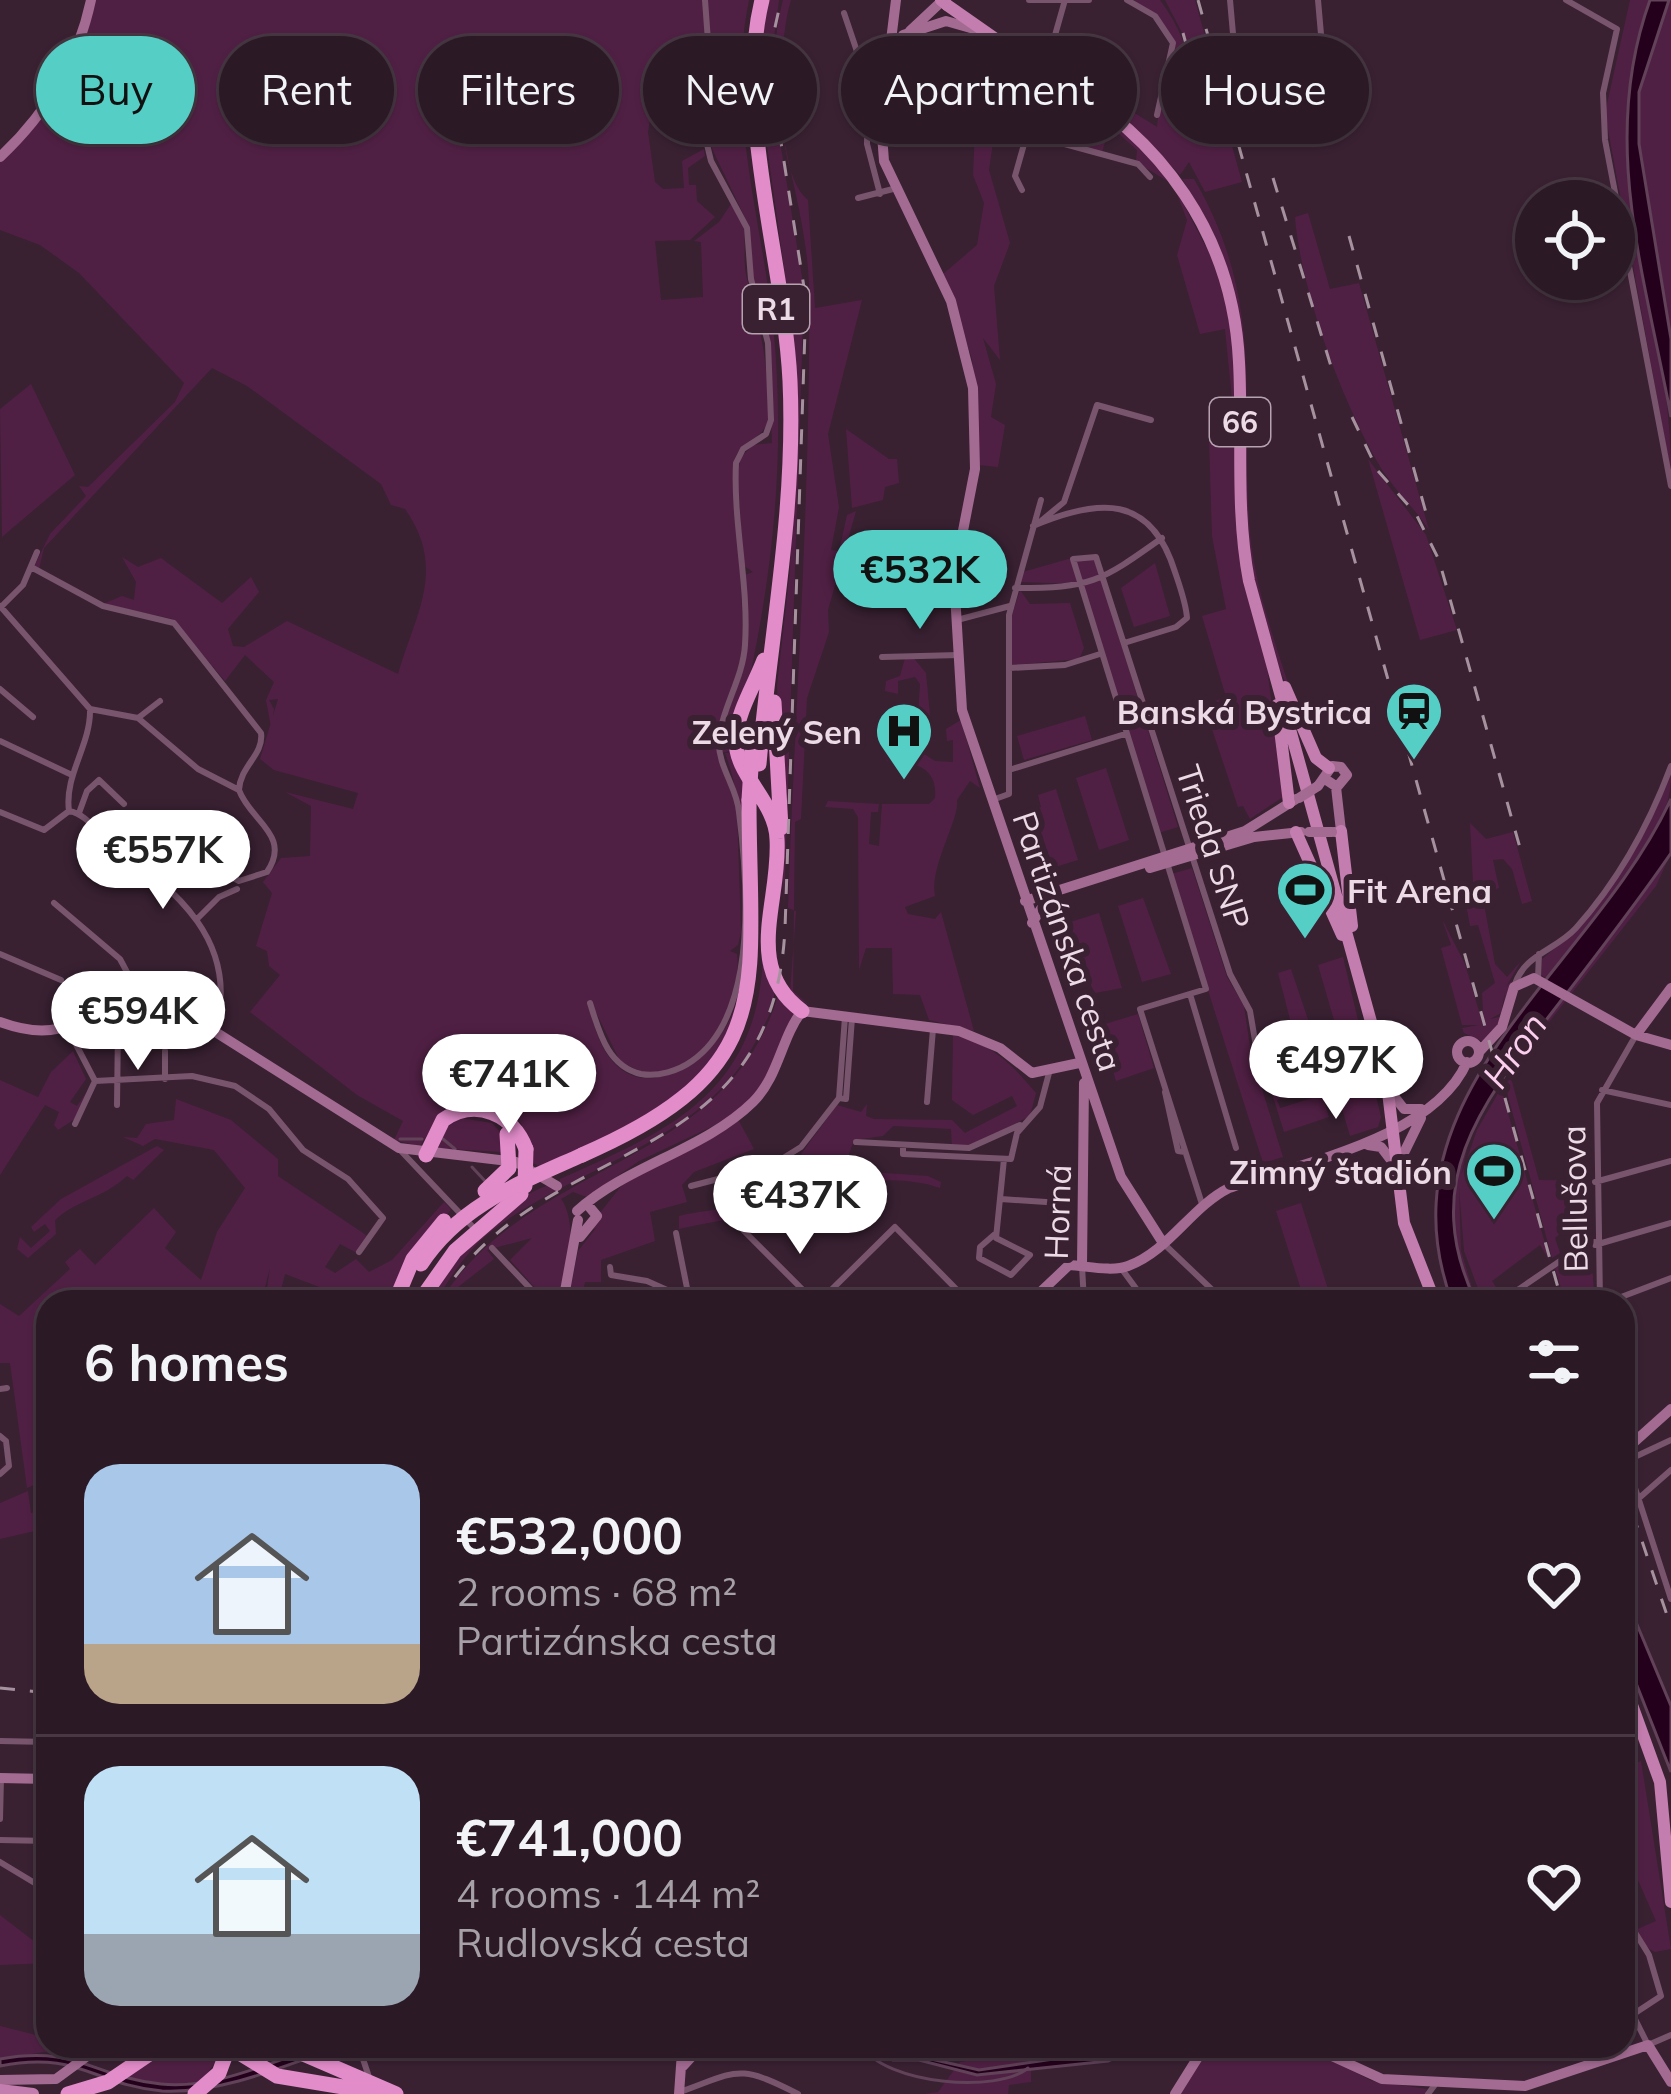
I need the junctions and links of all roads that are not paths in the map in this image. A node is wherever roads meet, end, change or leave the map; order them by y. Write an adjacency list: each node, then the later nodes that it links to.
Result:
1 (91, 0): 24 (street)
2 (705, 0): 90 (street)
3 (758, 0): 44 (highway, R1)
4 (1029, 0): 11 (street)
5 (1089, 0): 11 (street)
6 (1127, 0): 20 (street)
7 (1230, 0): 18 (street)
8 (1318, 0): 19 (street)
9 (1565, 0): 31 (street)
10 (941, 1): 14 (main road, 66); 15 (street, Partizánska cesta)
11 (1065, 1): 17 (street)
12 (896, 3): 16 (street, Partizánska cesta)
13 (844, 14): 28 (street)
14 (974, 29): 15 (street); 48 (main road, 66, bridge)
15 (903, 35)
16 (893, 36)
17 (1055, 36)
18 (1233, 36)
19 (1321, 36)
20 (1157, 115)
21 (883, 144): 26 (street, Partizánska cesta)
22 (1025, 144): 27 (street)
23 (1065, 144): 25 (street)
24 (0, 157)
25 (1150, 177)
26 (893, 189): 28 (street); 42 (street, Partizánska cesta)
27 (1022, 190)
28 (880, 194): 29 (street)
29 (859, 198)
30 (1151, 420): 33 (street)
31 (1671, 486)
32 (1041, 500): 33 (street)
33 (1033, 526): 34 (street); 39 (street)
34 (1162, 538): 37 (street); 43 (street)
35 (37, 552): 36 (street)
36 (31, 567): 40 (street); 63 (street)
37 (1104, 580): 38 (street); 38 (street); 43 (street, Trieda SNP)
38 (1079, 586): 39 (street); 45 (street, Trieda SNP)
39 (1015, 587): 41 (street)
40 (0, 606): 52 (street)
41 (1010, 607): 42 (street); 49 (street)
42 (957, 620): 46 (street, Partizánska cesta)
43 (1124, 643): 71 (street, Trieda SNP)
44 (769, 653): 91 (highway); 91 (highway); 148 (highway, R1, bridge)
45 (1100, 654): 49 (street); 57 (street, Trieda SNP)
46 (958, 655): 47 (street); 65 (street, Partizánska cesta)
47 (882, 657)
48 (1272, 662): 62 (main road); 64 (main road); 83 (main road, 66)
49 (1009, 668): 60 (street)
50 (0, 689): 54 (street)
51 (160, 701): 55 (street)
52 (90, 709): 53 (street); 56 (street)
53 (107, 715): 55 (street); 56 (street)
54 (33, 717)
55 (138, 718): 63 (street)
56 (89, 731): 61 (street)
57 (1125, 734): 60 (street, Partizánska cesta); 72 (street, Trieda SNP)
58 (0, 741): 61 (street)
59 (1671, 766): 82 (street)
60 (1009, 770): 65 (street, Partizánska cesta)
61 (72, 776): 68 (street)
62 (1327, 780): 64 (street, bridge); 69 (street)
63 (239, 790): 73 (street)
64 (1294, 800): 70 (street); 71 (street)
65 (992, 801): 74 (street, Partizánska cesta)
66 (124, 804): 68 (street)
67 (0, 812): 68 (street)
68 (74, 812): 73 (street)
69 (1336, 831): 70 (street, bridge); 83 (main road)
70 (1302, 832): 71 (street); 83 (main road)
71 (1189, 852): 72 (street); 103 (street, Trieda SNP)
72 (1164, 860): 76 (street); 89 (street, Trieda SNP)
73 (140, 862): 79 (street)
74 (1019, 883): 76 (street); 78 (street, Partizánska cesta)
75 (237, 890): 79 (street)
76 (1045, 898): 78 (street); 80 (street)
77 (54, 903): 88 (street)
78 (1026, 904): 80 (street, Partizánska cesta)
79 (198, 918): 97 (street)
80 (1032, 923): 104 (street, Partizánska cesta)
81 (0, 954): 85 (street)
82 (1540, 954): 84 (street); 86 (street)
83 (1356, 963): 110 (main road, 66)
84 (1540, 979): 86 (street); 98 (street)
85 (61, 980)
86 (1514, 987): 100 (street)
87 (1671, 988): 98 (street)
88 (142, 990): 96 (street); 97 (street)
89 (1190, 994): 126 (street); 134 (street)
90 (590, 1003)
91 (802, 1011): 92 (street); 136 (street)
92 (849, 1018): 94 (street); 132 (street)
93 (0, 1022): 96 (street)
94 (934, 1026): 105 (street); 114 (street)
95 (147, 1027): 109 (street)
96 (68, 1029): 108 (street)
97 (215, 1030): 125 (street)
98 (1636, 1035): 99 (street); 111 (street, Bellušova)
99 (1671, 1045)
100 (1478, 1049): 102 (street); 102 (street)
101 (165, 1051): 107 (street)
102 (1464, 1061): 117 (street)
103 (1259, 1064)
104 (1081, 1069): 106 (street); 113 (street, Partizánska cesta); 120 (street, Horná)
105 (1024, 1070): 106 (street); 112 (street)
106 (1049, 1073): 112 (street, Horná)
107 (165, 1079): 109 (street); 147 (street)
108 (94, 1081): 109 (street); 118 (street)
109 (117, 1081): 115 (street)
110 (1388, 1087): 117 (street); 121 (main road, 66)
111 (1602, 1090): 116 (street); 131 (street, Bellušova)
112 (1040, 1093): 119 (street, Horná)
113 (1094, 1098): 120 (street, Horná); 141 (street, Partizánska cesta)
114 (927, 1102)
115 (117, 1105)
116 (1671, 1105)
117 (1425, 1108): 121 (street); 130 (street)
118 (75, 1124)
119 (1024, 1124): 124 (street, Horná); 128 (street, Horná)
120 (1086, 1124): 149 (street, Horná)
121 (1398, 1128): 123 (street); 130 (main road, 66); 134 (street)
122 (856, 1142): 124 (street, Horná)
123 (1365, 1143): 130 (street); 134 (street)
124 (903, 1144): 128 (street, Horná)
125 (399, 1148): 127 (street); 139 (street)
126 (1236, 1148)
127 (430, 1156): 136 (street); 148 (highway, bridge); 154 (highway, bridge)
128 (1001, 1158): 133 (street, Horná)
129 (1671, 1161): 131 (street)
130 (1397, 1168): 166 (main road, 66)
131 (1595, 1182): 145 (street, Bellušova)
132 (691, 1186)
133 (1001, 1199): 135 (street, Horná); 143 (street)
134 (1201, 1201): 140 (street); 144 (street)
135 (1061, 1203)
136 (584, 1212): 156 (street)
137 (799, 1217): 159 (street)
138 (1671, 1222): 145 (street)
139 (472, 1226)
140 (1168, 1229): 141 (street); 144 (street)
141 (1154, 1231): 144 (street, Partizánska cesta)
142 (676, 1233): 158 (street)
143 (995, 1234): 143 (street)
144 (1163, 1243): 151 (street); 165 (street)
145 (1595, 1244): 167 (street); 168 (street, Bellušova)
146 (492, 1248): 155 (street)
147 (359, 1252)
148 (421, 1264): 153 (highway, R1)
149 (1082, 1266): 151 (street); 162 (street); 163 (street, Horná)
150 (610, 1267): 157 (street)
151 (1121, 1268): 164 (street)
152 (1671, 1278): 169 (street)
153 (411, 1290)
154 (418, 1290)
155 (532, 1290)
156 (565, 1290)
157 (659, 1290)
158 (689, 1290)
159 (805, 1290)
160 (829, 1290): 161 (street)
161 (957, 1290)
162 (1042, 1290)
163 (1083, 1290)
164 (1137, 1290)
165 (1210, 1290)
166 (1431, 1290)
167 (1518, 1290)
168 (1602, 1290)
169 (1635, 1291)
170 (1671, 1409): 173 (street)
171 (0, 1436): 176 (street)
172 (1671, 1440): 174 (street)
173 (1635, 1447)
174 (1635, 1453)
175 (1671, 1471): 178 (street)
176 (0, 1474)
177 (1635, 1489): 178 (street)
178 (1638, 1499): 179 (street)
179 (1671, 1599)
180 (1635, 1713): 190 (main road)
181 (0, 1741): 182 (street)
182 (36, 1742)
183 (1, 1778): 184 (street); 185 (street)
184 (36, 1779)
185 (0, 1819)
186 (0, 1840): 187 (street)
187 (36, 1841)
188 (0, 1862): 189 (street)
189 (36, 1884)
190 (1671, 1902)
191 (1635, 1934): 192 (street)
192 (1636, 2021): 194 (street)
193 (1671, 2035): 194 (street)
194 (1648, 2045): 195 (street); 213 (street)
195 (1635, 2050)
196 (87, 2058): 209 (street)
197 (134, 2058): 208 (highway)
198 (141, 2058): 208 (highway)
199 (224, 2058): 220 (highway, bridge)
200 (230, 2058): 211 (highway)
201 (243, 2058): 211 (highway)
202 (322, 2058): 222 (highway)
203 (367, 2058): 210 (street)
204 (685, 2058): 217 (street)
205 (1198, 2058): 224 (street)
206 (1335, 2058): 212 (street)
207 (1612, 2058): 214 (street)
208 (113, 2075): 219 (highway)
209 (0, 2080)
210 (370, 2080)
211 (279, 2081): 216 (highway); 221 (highway)
212 (1437, 2082): 214 (street); 225 (street)
213 (1671, 2082)
214 (1539, 2084): 226 (street)
215 (0, 2090): 218 (main road)
216 (330, 2093)
217 (679, 2093): 223 (street)
218 (34, 2094)
219 (69, 2094)
220 (195, 2094)
221 (385, 2094)
222 (396, 2094)
223 (798, 2094)
224 (1175, 2094)
225 (1429, 2094)
226 (1550, 2094)

